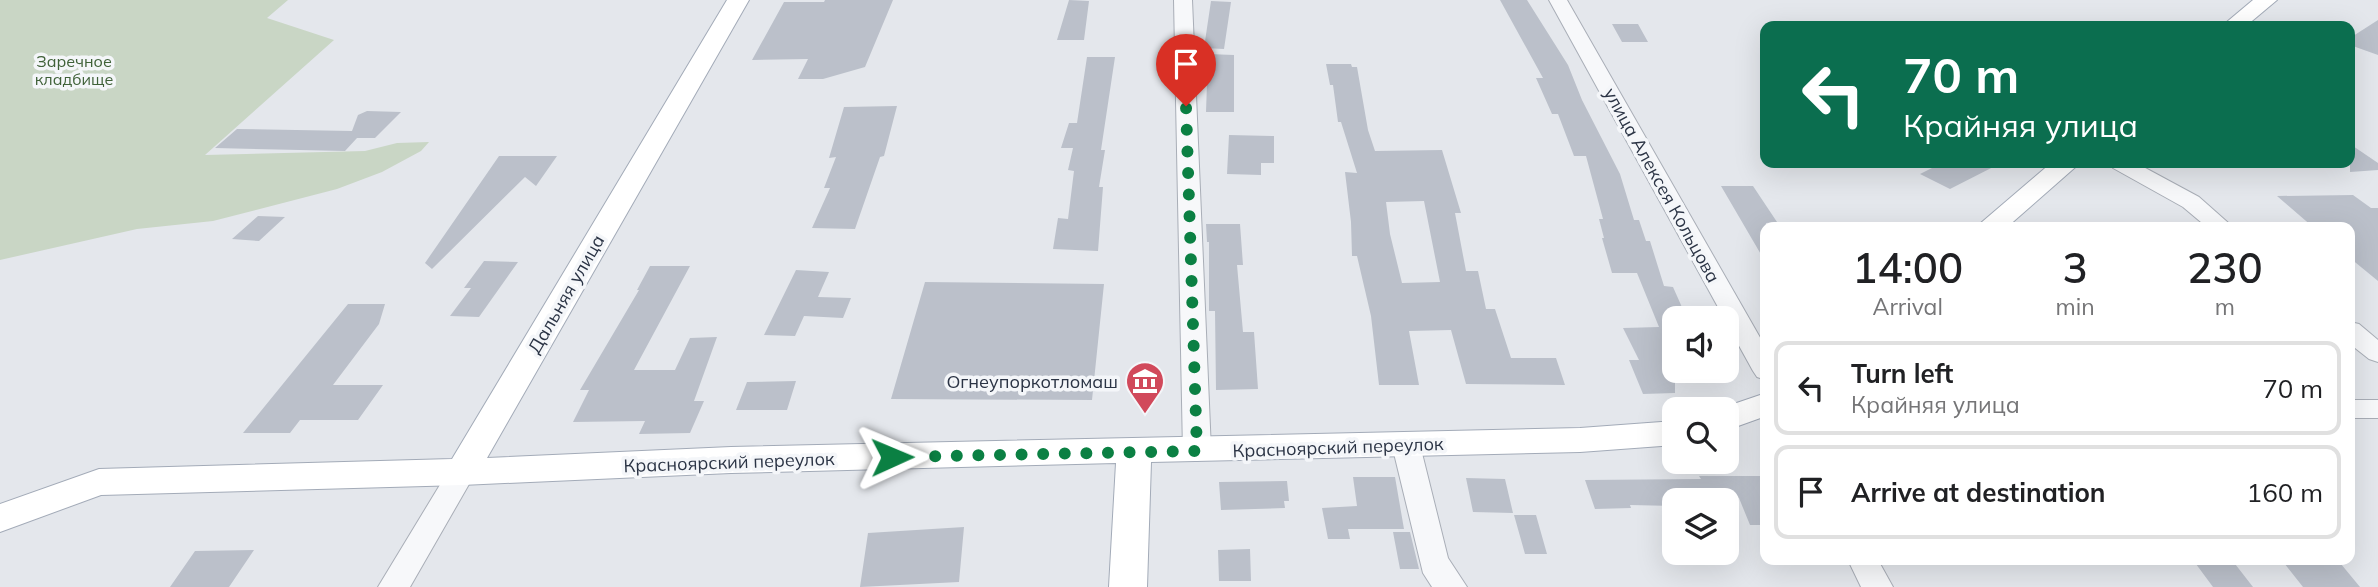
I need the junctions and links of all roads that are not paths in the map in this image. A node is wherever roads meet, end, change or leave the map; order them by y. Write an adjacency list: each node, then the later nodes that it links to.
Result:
1 (738, 0): 21 (main road, Дальняя улица)
2 (1183, 0): 19 (street)
3 (1558, 0): 12 (street, улица Алексея Кольцова)
4 (2266, 0): 5 (main road)
5 (2239, 21)
6 (2061, 168): 8 (main road)
7 (2130, 168): 9 (street)
8 (1996, 222)
9 (2216, 222)
10 (2355, 334): 11 (street)
11 (2378, 353)
12 (1760, 360)
13 (1760, 406): 16 (main road)
14 (2378, 409): 15 (street)
15 (2355, 410)
16 (1739, 414)
17 (1662, 434): 18 (main road, Красноярский переулок)
18 (1406, 445): 19 (main road, Красноярский переулок); 26 (street)
19 (1197, 451): 20 (main road, Красноярский переулок)
20 (1134, 453): 21 (main road, Красноярский переулок); 25 (main road)
21 (462, 472): 22 (main road, Красноярский переулок); 24 (street, Дальняя улица)
22 (0, 518)
23 (1866, 565): 27 (street)
24 (394, 587)
25 (1128, 587)
26 (1451, 587)
27 (1877, 587)

